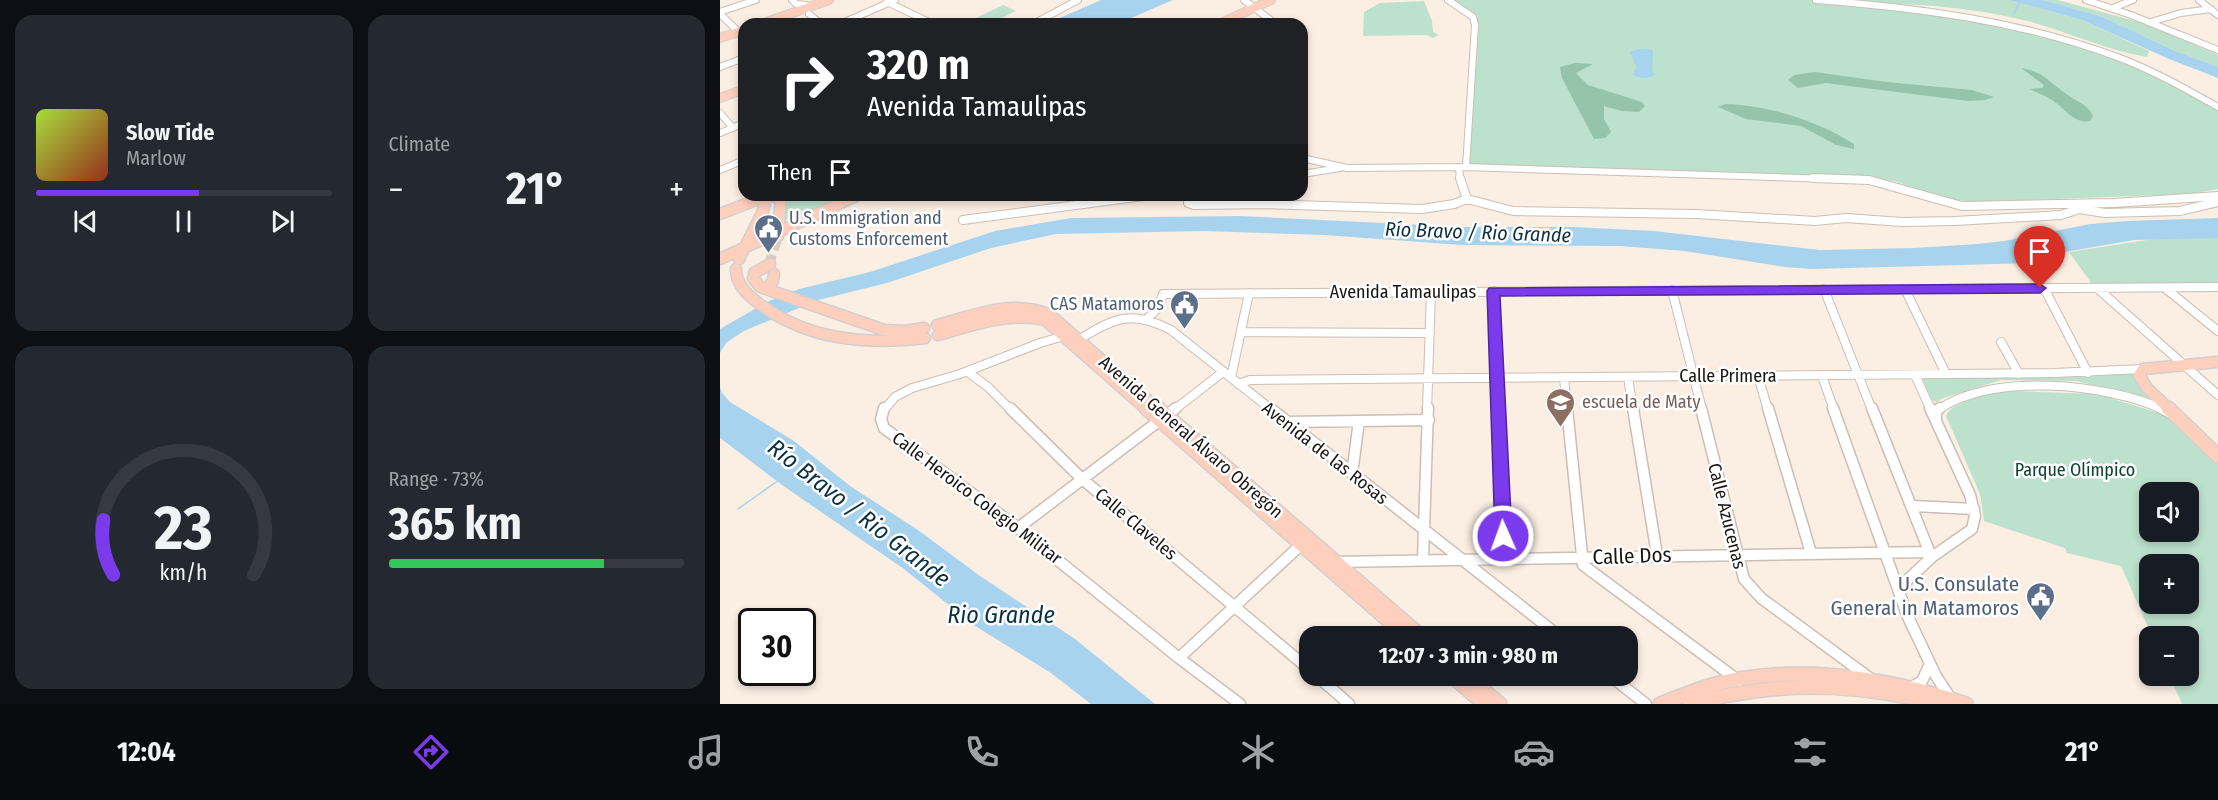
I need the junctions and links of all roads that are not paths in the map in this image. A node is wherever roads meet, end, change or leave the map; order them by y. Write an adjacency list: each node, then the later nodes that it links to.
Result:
1 (756, 0): 19 (street)
2 (792, 0): 15 (street)
3 (829, 0): 15 (main road)
4 (895, 0): 14 (street)
5 (1078, 0): 25 (street)
6 (1244, 0): 17 (street)
7 (1271, 0): 17 (main road)
8 (1280, 0): 17 (main road)
9 (1448, 0): 45 (street)
10 (1816, 0): 38 (street)
11 (2086, 0): 16 (street)
12 (2133, 0): 16 (street)
13 (2199, 0): 18 (street)
14 (886, 2): 23 (street); 24 (street)
15 (807, 7): 21 (main road); 22 (main road)
16 (2113, 8): 29 (street)
17 (1256, 9): 26 (main road); 27 (main road); 28 (street)
18 (2211, 9): 20 (street); 29 (street)
19 (720, 13): 30 (street)
20 (2218, 15)
21 (777, 18)
22 (797, 18)
23 (853, 18)
24 (921, 18)
25 (1044, 18)
26 (1234, 18)
27 (1240, 18)
28 (1268, 18)
29 (2151, 22): 33 (street)
30 (738, 29)
31 (738, 34): 32 (main road)
32 (720, 38)
33 (2218, 50)
34 (738, 60): 35 (street)
35 (720, 67)
36 (738, 91): 37 (main road)
37 (720, 98)
38 (2218, 107)
39 (720, 113): 41 (street)
40 (738, 126): 41 (street)
41 (733, 128): 42 (street)
42 (720, 133)
43 (1308, 159): 46 (street)
44 (738, 162): 47 (street)
45 (1463, 167): 46 (street); 49 (street); 50 (street)
46 (1347, 168): 48 (street)
47 (720, 170)
48 (1308, 173)
49 (2218, 196)
50 (1467, 200): 56 (street); 57 (street)
51 (754, 201): 58 (main road)
52 (765, 201): 61 (main road)
53 (780, 201): 60 (main road)
54 (844, 201): 60 (main road)
55 (1106, 201): 59 (street)
56 (1188, 201)
57 (2218, 202)
58 (720, 214)
59 (963, 220)
60 (777, 235): 61 (main road)
61 (743, 248): 62 (main road); 65 (main road)
62 (720, 259)
63 (2164, 287): 64 (street, Avenida Tamaulipas); 67 (street, Avenida Tamaulipas); 75 (street)
64 (2218, 287)
65 (768, 288): 65 (main road)
66 (2044, 288): 67 (street, Avenida Tamaulipas); 69 (street, Avenida Tamaulipas); 86 (street)
67 (2097, 288): 82 (street)
68 (1824, 289): 69 (street, Avenida Tamaulipas); 70 (street, Avenida Tamaulipas); 89 (street)
69 (1905, 289): 87 (street)
70 (1672, 290): 71 (street, Avenida Tamaulipas); 91 (street, Calle Azucenas)
71 (1494, 291): 72 (street, Avenida Tamaulipas); 98 (street)
72 (1431, 292): 73 (street, Avenida Tamaulipas); 77 (street)
73 (1249, 293): 74 (street, Avenida Tamaulipas); 76 (street)
74 (1147, 319): 79 (street, Avenida de las Rosas); 96 (street, Avenida de las Rosas)
75 (2218, 331)
76 (1240, 332): 77 (street); 96 (street)
77 (1430, 333): 97 (street)
78 (1064, 336): 79 (main road, Avenida General Álvaro Obregón); 83 (main road, Avenida General Álvaro Obregón); 85 (street, Calle Heroico Colegio Militar)
79 (1080, 339): 83 (main road, Avenida General Álvaro Obregón)
80 (2001, 342): 88 (street)
81 (2218, 362): 82 (main road, Calle Primera)
82 (2185, 365): 84 (main road, Calle Primera); 99 (street)
83 (1106, 367): 101 (main road, Avenida General Álvaro Obregón)
84 (2143, 369): 86 (street, Calle Primera); 100 (main road)
85 (968, 372): 108 (street, Calle Claveles); 111 (street, Calle Heroico Colegio Militar)
86 (2088, 372): 88 (street, Calle Primera)
87 (1946, 374): 88 (street, Calle Primera); 90 (street, Calle Primera)
88 (2019, 374)
89 (1859, 375): 90 (street, Calle Primera); 93 (street, Calle Primera); 109 (street)
90 (1915, 375): 103 (street)
91 (1692, 376): 92 (street, Calle Primera); 95 (street, Calle Primera); 116 (street, Calle Azucenas)
92 (1758, 376): 93 (street, Calle Primera); 114 (street)
93 (1822, 376): 115 (street)
94 (1564, 377): 95 (street, Calle Primera); 98 (street, Calle Primera); 119 (street)
95 (1628, 377): 117 (street)
96 (1230, 378): 97 (street, Calle Primera); 101 (street); 105 (street, Avenida de las Rosas)
97 (1429, 378): 98 (street, Calle Primera); 102 (street)
98 (1497, 378): 120 (street)
99 (2218, 395)
100 (2174, 415): 103 (street); 106 (main road)
101 (1162, 417): 108 (street); 113 (main road, Avenida General Álvaro Obregón)
102 (1429, 420): 104 (street); 112 (street)
103 (1936, 420): 110 (street)
104 (1359, 421): 105 (street); 107 (street)
105 (1286, 422): 107 (street, Avenida de las Rosas)
106 (2218, 456)
107 (1352, 474): 112 (street, Avenida de las Rosas)
108 (1081, 478): 111 (street); 125 (street, Calle Claveles)
109 (1913, 506): 110 (street); 118 (street)
110 (1974, 509): 118 (street)
111 (1018, 528): 129 (street, Calle Heroico Colegio Militar)
112 (1425, 532): 121 (street); 122 (street, Avenida de las Rosas)
113 (1304, 541): 123 (main road, Avenida General Álvaro Obregón); 125 (street); 126 (main road, Avenida General Álvaro Obregón)
114 (1811, 553): 115 (street, Calle Dos); 116 (street, Calle Dos)
115 (1885, 553): 118 (street, Calle Dos); 124 (street)
116 (1736, 554): 117 (street, Calle Dos); 132 (street, Calle Azucenas)
117 (1657, 555): 119 (street, Calle Dos)
118 (1930, 555): 124 (street)
119 (1582, 558): 120 (street, Calle Dos); 133 (street)
120 (1504, 559): 122 (street, Calle Dos)
121 (1423, 560): 122 (street, Calle Dos); 123 (street, Calle Dos)
122 (1460, 560): 128 (street, Avenida de las Rosas)
123 (1335, 562): 127 (main road, Avenida General Álvaro Obregón)
124 (1898, 589): 131 (street)
125 (1236, 607): 129 (street); 130 (street, Calle Claveles)
126 (1395, 626)
127 (1409, 626)
128 (1546, 626)
129 (1179, 658): 141 (street, Calle Heroico Colegio Militar)
130 (1299, 661)
131 (1930, 664): 138 (street); 140 (street)
132 (1874, 681): 133 (main road); 139 (main road)
133 (1741, 685): 139 (main road); 146 (main road); 147 (main road)
134 (1329, 686): 142 (street)
135 (1464, 686): 143 (main road)
136 (1479, 686): 144 (main road)
137 (1623, 686): 145 (street)
138 (1910, 688): 139 (main road); 140 (main road)
139 (1892, 689): 140 (main road)
140 (1947, 702): 148 (main road)
141 (1240, 704)
142 (1349, 704)
143 (1484, 704)
144 (1500, 704)
145 (1646, 704)
146 (1660, 704)
147 (1690, 704)
148 (1966, 704)

